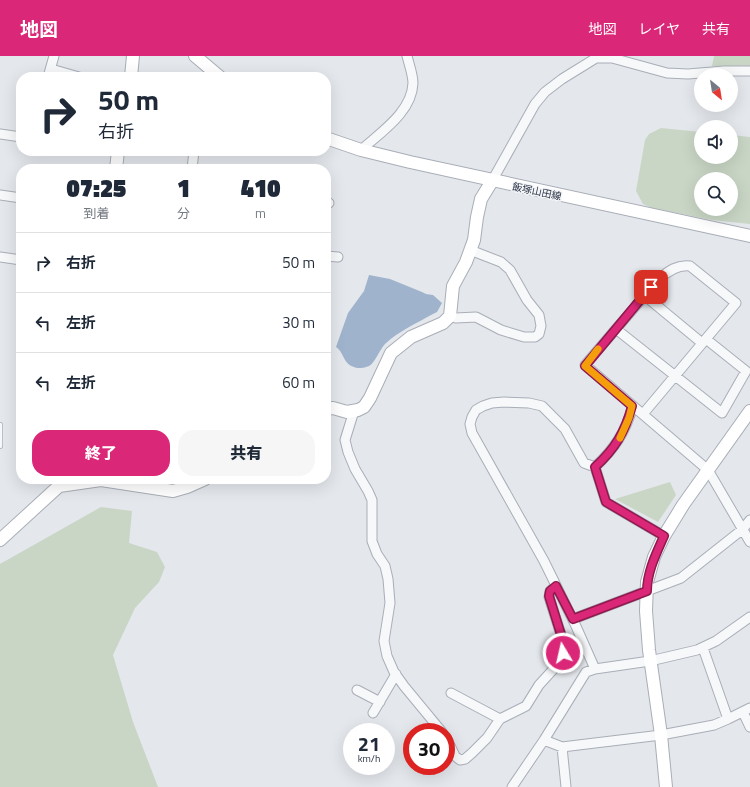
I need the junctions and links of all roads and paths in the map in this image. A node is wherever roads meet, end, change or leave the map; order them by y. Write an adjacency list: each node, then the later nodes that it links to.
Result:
1 (54, 56): 7 (street)
2 (133, 56): 8 (main road)
3 (195, 56): 9 (main road)
4 (406, 56): 13 (street)
5 (596, 57): 6 (street); 14 (street)
6 (750, 71)
7 (50, 72)
8 (131, 72)
9 (214, 72)
10 (0, 134): 11 (street)
11 (16, 136)
12 (331, 140): 13 (main road, 飯塚山田線)
13 (361, 150): 14 (main road, 飯塚山田線)
14 (492, 181): 17 (main road, 飯塚山田線); 18 (main road)
15 (0, 195): 16 (street)
16 (16, 197)
17 (750, 236)
18 (470, 250): 24 (main road); 24 (street)
19 (331, 256): 21 (street)
20 (0, 257): 22 (street)
21 (338, 257)
22 (16, 259)
23 (644, 295): 25 (street); 26 (street); 26 (street)
24 (450, 316): 30 (main road)
25 (616, 329): 27 (street); 28 (street)
26 (704, 341): 27 (street); 27 (street)
27 (675, 376): 32 (street)
28 (632, 406): 32 (street); 35 (street)
29 (331, 408): 30 (main road)
30 (354, 411): 52 (street)
31 (750, 411): 36 (main road)
32 (643, 414): 36 (street)
33 (0, 424): 34 (lane)
34 (0, 446)
35 (595, 467): 42 (street); 45 (street)
36 (708, 470): 41 (street); 42 (main road)
37 (59, 484): 43 (main road)
38 (130, 484): 39 (main road)
39 (194, 484)
40 (750, 520): 41 (street)
41 (743, 529): 44 (street); 46 (street)
42 (664, 536): 46 (main road)
43 (0, 540)
44 (750, 542)
45 (556, 586): 48 (street); 58 (street)
46 (647, 591): 48 (street); 50 (main road)
47 (750, 617): 49 (street)
48 (573, 619): 51 (street)
49 (703, 648): 50 (street); 59 (street)
50 (650, 661): 51 (street); 62 (main road)
51 (595, 669): 63 (street)
52 (396, 674): 55 (street); 60 (street)
53 (357, 690): 55 (street)
54 (451, 693): 58 (street)
55 (380, 702): 57 (street)
56 (746, 710): 59 (street); 61 (street)
57 (373, 713)
58 (500, 719): 65 (street)
59 (728, 719): 62 (street)
60 (435, 723)
61 (750, 727)
62 (661, 735): 64 (street); 68 (main road)
63 (544, 740): 64 (street); 66 (street)
64 (562, 747): 67 (street)
65 (455, 756)
66 (512, 787)
67 (566, 787)
68 (666, 787)

